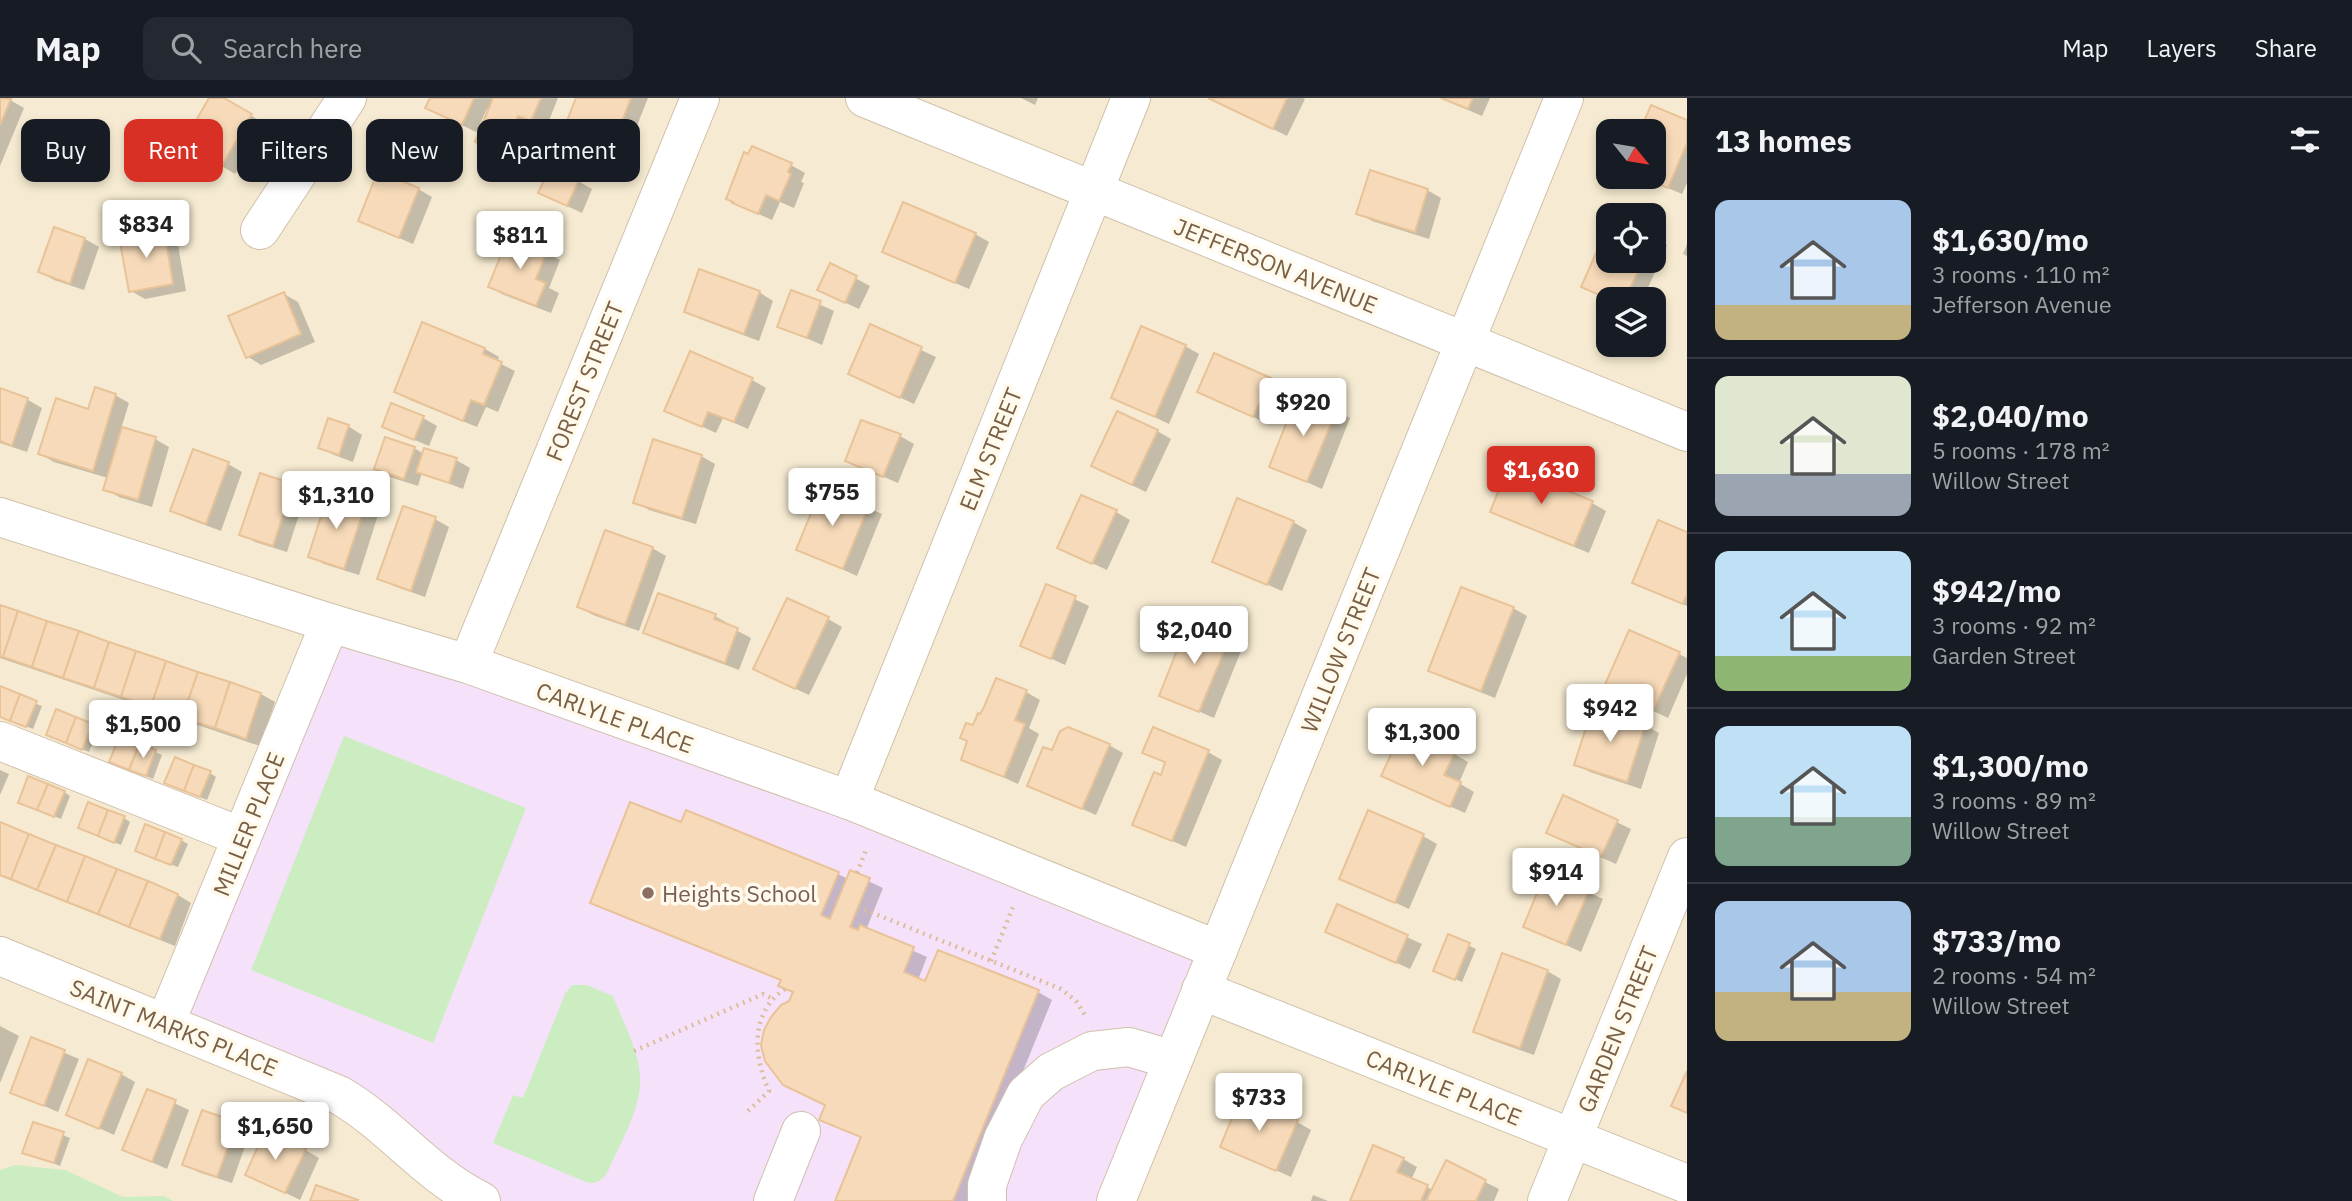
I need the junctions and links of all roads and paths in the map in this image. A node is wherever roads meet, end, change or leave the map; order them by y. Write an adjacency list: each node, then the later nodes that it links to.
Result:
1 (346, 98): 7 (street)
2 (700, 98): 12 (street, FOREST STREET)
3 (865, 98): 6 (street, JEFFERSON AVENUE)
4 (1131, 98): 6 (street, ELM STREET)
5 (1564, 98): 8 (street, WILLOW STREET)
6 (1094, 191): 8 (street, JEFFERSON AVENUE); 14 (street, ELM STREET)
7 (260, 230)
8 (1465, 342): 9 (street, JEFFERSON AVENUE); 21 (street, WILLOW STREET)
9 (1687, 432)
10 (0, 517): 11 (street, CARLYLE PLACE)
11 (330, 623): 12 (street, CARLYLE PLACE); 15 (street, MILLER PLACE)
12 (468, 664): 14 (street, CARLYLE PLACE)
13 (0, 741): 15 (street)
14 (849, 800): 19 (street, CARLYLE PLACE)
15 (242, 837): 27 (street, MILLER PLACE)
16 (866, 850): 18 (path)
17 (1687, 857): 33 (street, GARDEN STREET)
18 (857, 873)
19 (1028, 873): 21 (street, CARLYLE PLACE); 23 (path)
20 (858, 907): 23 (path)
21 (1218, 950): 25 (street, WILLOW STREET)
22 (0, 956): 27 (street, SAINT MARKS PLACE)
23 (992, 961): 29 (path)
24 (785, 989): 26 (path)
25 (1202, 990): 30 (street, WILLOW STREET); 33 (street, CARLYLE PLACE)
26 (771, 998): 28 (path); 31 (path)
27 (165, 1024): 35 (street, SAINT MARKS PLACE)
28 (634, 1051)
29 (1092, 1051): 30 (street); 37 (street)
30 (1173, 1060): 38 (street, WILLOW STREET)
31 (748, 1111)
32 (801, 1131): 36 (street)
33 (1573, 1138): 34 (street, CARLYLE PLACE); 39 (street, GARDEN STREET)
34 (1687, 1184)
35 (481, 1201)
36 (773, 1201)
37 (987, 1201)
38 (1116, 1201)
39 (1547, 1201)

